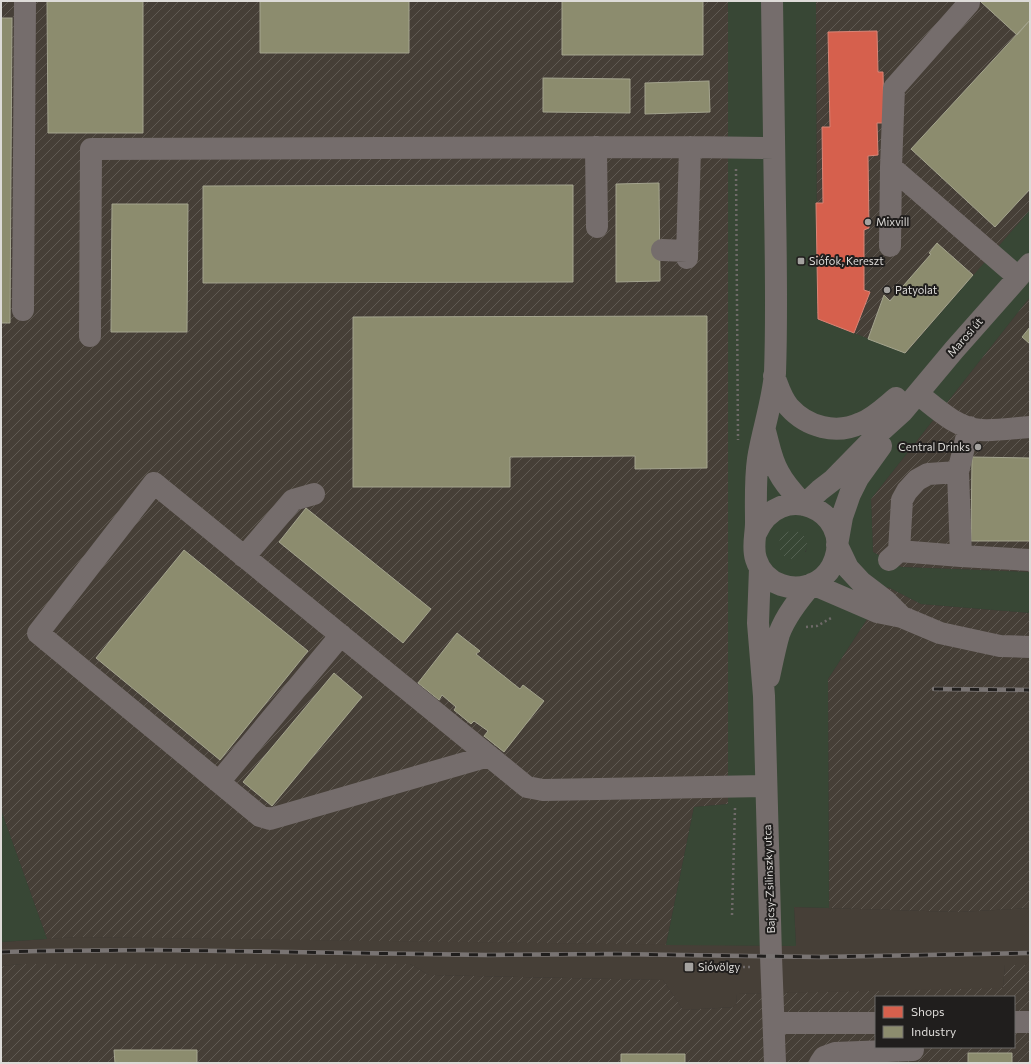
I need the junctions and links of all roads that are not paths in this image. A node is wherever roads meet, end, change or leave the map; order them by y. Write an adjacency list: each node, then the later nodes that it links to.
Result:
1 (26, 1): 12 (street)
2 (772, 1): 6 (street)
3 (969, 3): 7 (street)
4 (596, 147): 5 (street); 8 (street); 13 (street)
5 (690, 147): 6 (street); 10 (street)
6 (774, 148): 15 (street)
7 (891, 167): 9 (street); 11 (street)
8 (596, 227)
9 (890, 246)
10 (662, 250)
11 (1024, 270): 14 (street, Marosi út)
12 (23, 310)
13 (90, 336)
14 (954, 350): 15 (street); 16 (street, Marosi út)
15 (774, 376): 20 (street)
16 (918, 394): 17 (street, Marosi út); 18 (street)
17 (903, 411): 23 (street, Marosi út); 25 (street, Marosi út)
18 (968, 427): 19 (street); 21 (street)
19 (1030, 427)
20 (765, 429): 23 (street); 24 (street)
21 (958, 472): 26 (street); 26 (street)
22 (314, 494): 27 (street)
23 (804, 505): 24 (street); 25 (street)
24 (756, 533): 29 (street)
25 (837, 545): 30 (street); 31 (street)
26 (961, 556): 28 (street)
27 (244, 557): 32 (street); 36 (street)
28 (1030, 560)
29 (760, 568): 30 (street); 34 (street, Bajcsy-Zsilinszky utca)
30 (812, 584): 31 (street); 34 (street, Bajcsy-Zsilinszky utca)
31 (902, 618): 33 (street)
32 (341, 635): 35 (street); 36 (street)
33 (1030, 647)
34 (764, 696): 37 (street, Bajcsy-Zsilinszky utca)
35 (489, 756): 36 (street); 37 (street)
36 (219, 782)
37 (766, 786): 40 (street, Bajcsy-Zsilinszky utca)
38 (1015, 1022): 39 (street)
39 (1030, 1022)
40 (774, 1023): 41 (street); 43 (street, Bajcsy-Zsilinszky utca)
41 (875, 1023)
42 (913, 1053): 44 (street)
43 (775, 1063)
44 (820, 1063)

